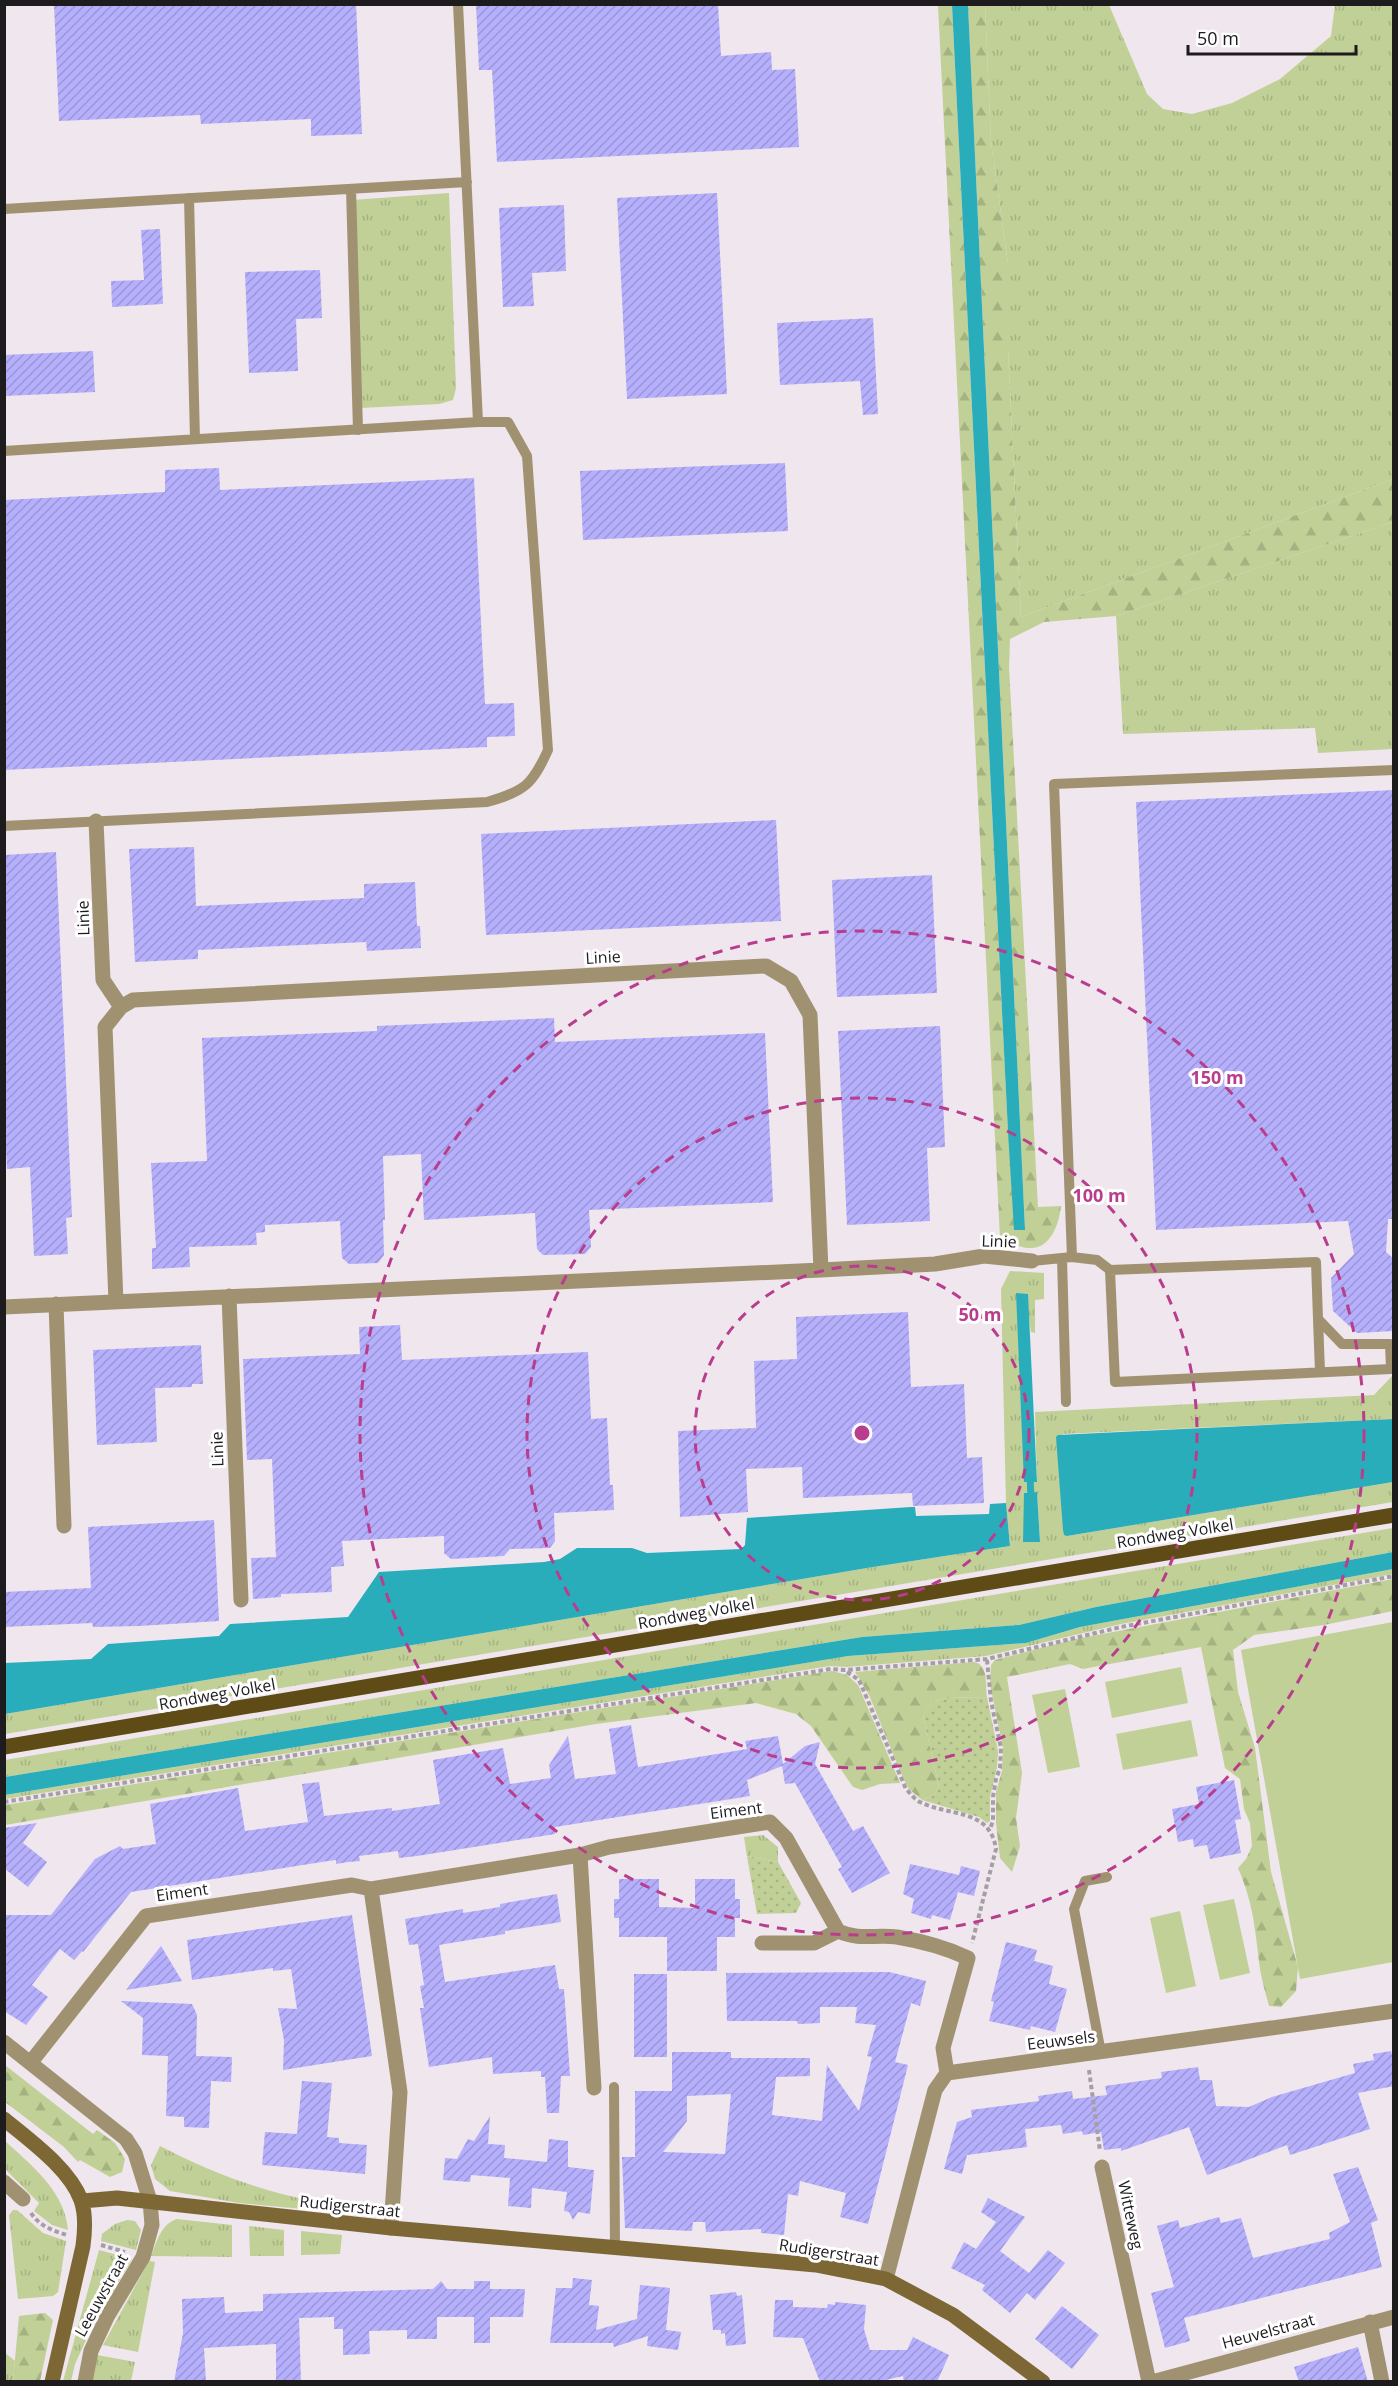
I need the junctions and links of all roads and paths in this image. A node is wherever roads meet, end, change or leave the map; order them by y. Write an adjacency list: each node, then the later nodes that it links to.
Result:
1 (458, 4): 2 (lane)
2 (467, 182): 3 (lane); 6 (lane)
3 (351, 189): 4 (lane); 7 (lane)
4 (189, 198): 5 (lane); 8 (lane)
5 (4, 209)
6 (478, 422): 7 (lane); 11 (lane)
7 (358, 430): 8 (lane)
8 (195, 439): 9 (lane)
9 (4, 451)
10 (1394, 770): 14 (lane)
11 (96, 821): 12 (lane); 13 (street, Linie)
12 (4, 826)
13 (121, 1007): 17 (street, Linie); 19 (street)
14 (1067, 1257): 15 (lane); 16 (lane); 24 (lane)
15 (1032, 1261): 17 (street, Linie)
16 (1110, 1269): 22 (lane); 23 (lane)
17 (821, 1270): 18 (street, Linie)
18 (229, 1296): 19 (street, Linie); 28 (street, Linie)
19 (116, 1302): 20 (street, Linie)
20 (56, 1304): 21 (street, Linie); 26 (street)
21 (4, 1306)
22 (1318, 1319): 23 (lane); 23 (lane)
23 (1320, 1372)
24 (1066, 1402)
25 (1394, 1515): 31 (main road, Rondweg Volkel)
26 (64, 1526)
27 (1394, 1576): 29 (path)
28 (241, 1600)
29 (987, 1659): 30 (path); 33 (path)
30 (845, 1671): 32 (path); 33 (path)
31 (4, 1747)
32 (4, 1802)
33 (990, 1830): 39 (path)
34 (580, 1855): 36 (street, Eiment); 37 (street, Eiment); 46 (street)
35 (1107, 1877): 42 (lane)
36 (371, 1889): 43 (street, Eiment); 53 (street)
37 (838, 1931): 38 (street); 39 (street)
38 (762, 1943)
39 (968, 1958): 44 (street)
40 (1394, 2011): 42 (street, Eeuwsels)
41 (4, 2042): 43 (street, Leeuwstraat)
42 (1094, 2054): 44 (street, Eeuwsels); 48 (path, Witteweg)
43 (31, 2062): 52 (street, Leeuwstraat)
44 (947, 2073): 55 (street)
45 (615, 2087): 54 (lane)
46 (594, 2088)
47 (4, 2119): 51 (street)
48 (1102, 2167): 61 (street, Witteweg)
49 (4, 2182): 50 (street)
50 (23, 2199)
51 (82, 2201): 52 (street, Rudigerstraat); 58 (street, Leeuwstraat)
52 (150, 2202): 53 (street, Rudigerstraat); 59 (street, Leeuwstraat)
53 (391, 2228): 54 (street, Rudigerstraat)
54 (615, 2248): 55 (street, Rudigerstraat)
55 (886, 2279): 60 (street, Rudigerstraat)
56 (1394, 2317): 57 (street, Heuvelstraat)
57 (1370, 2322): 61 (street, Heuvelstraat); 62 (street)
58 (52, 2382)
59 (85, 2382)
60 (1043, 2382)
61 (1151, 2382)
62 (1382, 2382)

